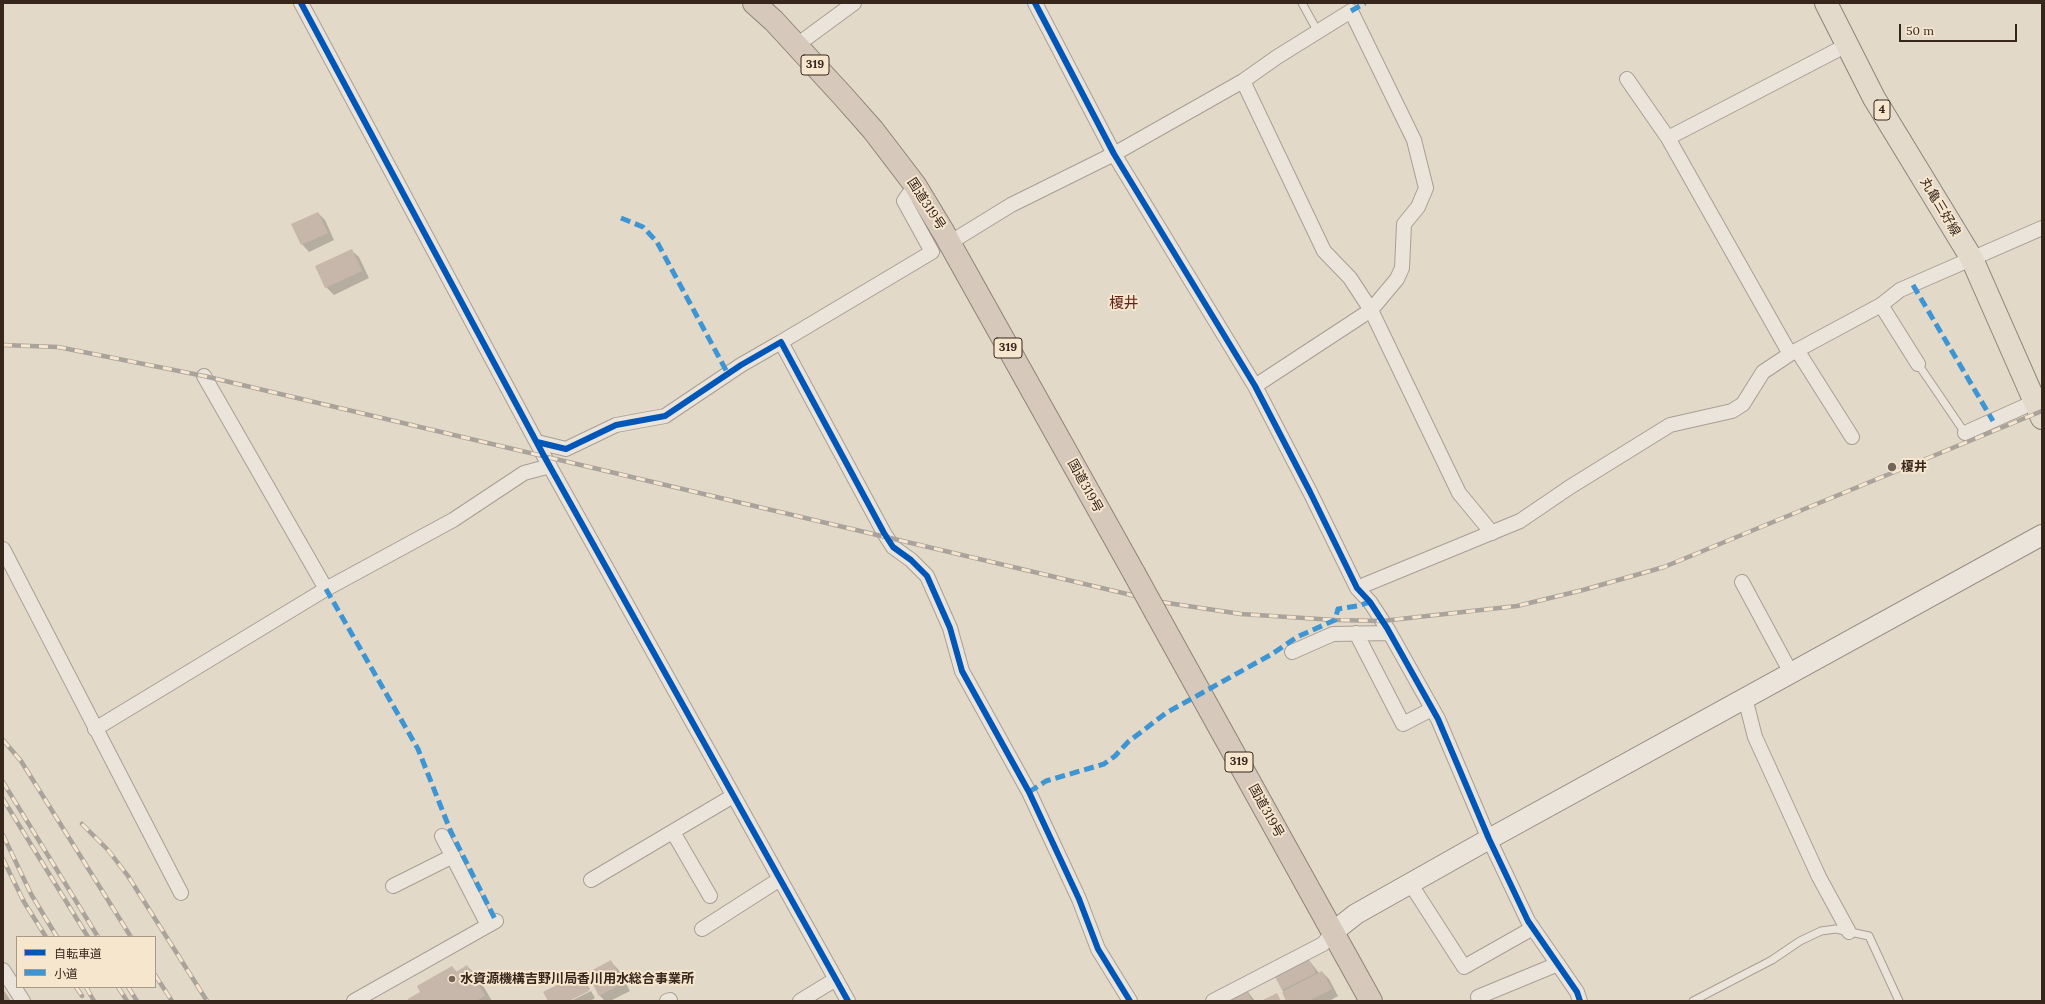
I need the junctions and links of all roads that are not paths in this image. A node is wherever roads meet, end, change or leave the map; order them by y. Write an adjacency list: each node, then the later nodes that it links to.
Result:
1 (301, 3): 28 (street)
2 (754, 3): 8 (highway, 国道319号 / 319)
3 (854, 3): 8 (street)
4 (1035, 3): 13 (street)
5 (1302, 3): 7 (lane)
6 (1826, 3): 9 (main road, 丸亀三好線 / 4)
7 (1318, 32): 11 (street); 19 (street)
8 (797, 44): 14 (highway, 国道319号 / 319)
9 (1847, 45): 12 (street); 17 (main road, 丸亀三好線 / 4)
10 (1627, 79): 12 (street)
11 (1243, 81): 13 (street); 19 (street)
12 (1668, 138): 21 (street)
13 (1114, 154): 16 (street); 24 (street)
14 (915, 185): 20 (street); 56 (highway, 国道319号 / 319, bridge)
15 (2042, 228): 17 (street)
16 (959, 237)
17 (1972, 259): 18 (street); 25 (main road, 丸亀三好線 / 4)
18 (1881, 306): 21 (street); 22 (street)
19 (1371, 310): 24 (street); 30 (street)
20 (781, 342): 28 (street); 66 (street)
21 (1793, 352): 27 (street); 30 (street)
22 (1918, 364): 26 (lane)
23 (204, 376): 35 (street)
24 (1254, 386): 34 (street)
25 (2040, 406): 26 (street)
26 (1965, 434)
27 (1852, 437)
28 (537, 442): 29 (street)
29 (550, 466): 35 (street); 43 (street)
30 (1492, 533): 34 (street)
31 (2042, 535): 39 (street)
32 (3, 549): 42 (street)
33 (1742, 582): 39 (street)
34 (1356, 588): 37 (street)
35 (326, 589): 42 (street)
36 (1356, 633): 37 (street); 38 (street); 41 (street)
37 (1389, 633): 41 (street)
38 (1292, 652)
39 (1791, 673): 40 (street)
40 (1744, 698): 46 (street); 57 (street)
41 (1432, 709): 46 (street)
42 (95, 730): 52 (street)
43 (734, 796): 44 (street); 48 (street)
44 (673, 832): 49 (street); 53 (street)
45 (442, 836): 47 (street)
46 (1489, 839): 50 (street); 54 (street)
47 (453, 856): 51 (street); 63 (street)
48 (780, 879): 55 (street); 60 (street)
49 (591, 880)
50 (1410, 883): 54 (street); 56 (street)
51 (393, 886)
52 (181, 893)
53 (710, 896)
54 (1533, 928): 58 (street)
55 (702, 929)
56 (1333, 932): 67 (street); 68 (highway, 国道319号 / 319)
57 (1849, 932): 70 (lane); 71 (lane)
58 (1558, 964): 61 (street); 69 (street)
59 (3, 970): 62 (street)
60 (836, 979): 64 (street); 65 (street)
61 (1478, 997)
62 (23, 1001)
63 (354, 1001)
64 (800, 1001)
65 (848, 1001)
66 (1130, 1001)
67 (1213, 1001)
68 (1372, 1001)
69 (1580, 1001)
70 (1693, 1001)
71 (1899, 1001)

